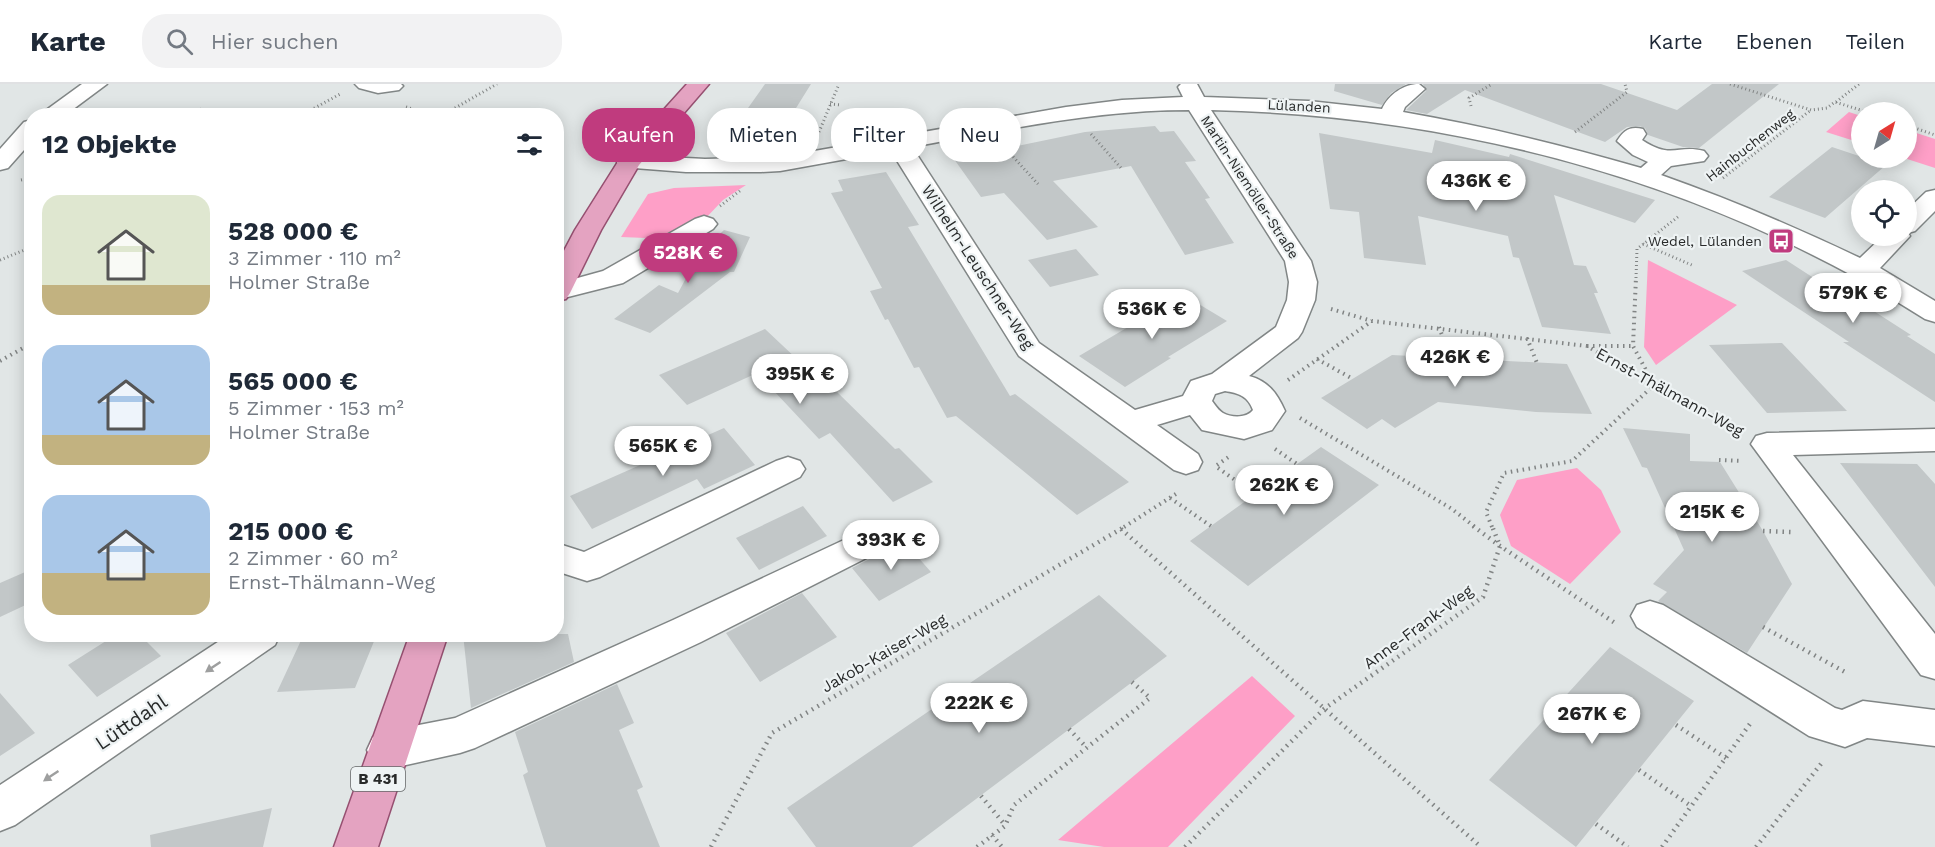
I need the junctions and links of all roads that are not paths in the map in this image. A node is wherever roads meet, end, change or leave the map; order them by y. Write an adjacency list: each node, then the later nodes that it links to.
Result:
1 (96, 84): 7 (street)
2 (698, 84): 8 (main road)
3 (392, 86): 4 (street)
4 (357, 87)
5 (1414, 89): 9 (street)
6 (1192, 94): 9 (street, Lülanden); 12 (street, Lülanden); 28 (street, Martin-Niemöller-Straße)
7 (61, 108)
8 (677, 108)
9 (1390, 116): 19 (street, Lülanden)
10 (1635, 134): 16 (street)
11 (24, 135): 15 (street)
12 (927, 139)
13 (831, 156): 17 (street, Lülanden)
14 (1696, 156): 16 (street)
15 (1, 159)
16 (1664, 160): 19 (street)
17 (630, 162): 25 (main road)
18 (910, 162): 30 (street, Wilhelm-Leuschner-Weg)
19 (1645, 177): 24 (street, Lülanden)
20 (1935, 197): 21 (street)
21 (1917, 215)
22 (704, 224): 26 (street)
23 (1887, 246): 24 (street)
24 (1863, 270): 27 (street, Lülanden)
25 (564, 278)
26 (564, 290)
27 (1935, 313)
28 (1223, 381): 29 (street, Martin-Niemöller-Straße); 29 (street)
29 (1196, 403): 30 (street)
30 (1131, 422): 33 (street, Wilhelm-Leuschner-Weg)
31 (1935, 440): 39 (street)
32 (788, 469): 35 (street)
33 (1187, 474)
34 (878, 537): 41 (street)
35 (564, 560)
36 (1634, 620): 40 (street)
37 (249, 642): 42 (street, Lüttdahl, one-way to 42)
38 (426, 642): 41 (main road, B 431)
39 (1935, 663)
40 (1935, 728)
41 (388, 750): 43 (main road, B 431)
42 (0, 810)
43 (356, 847)

